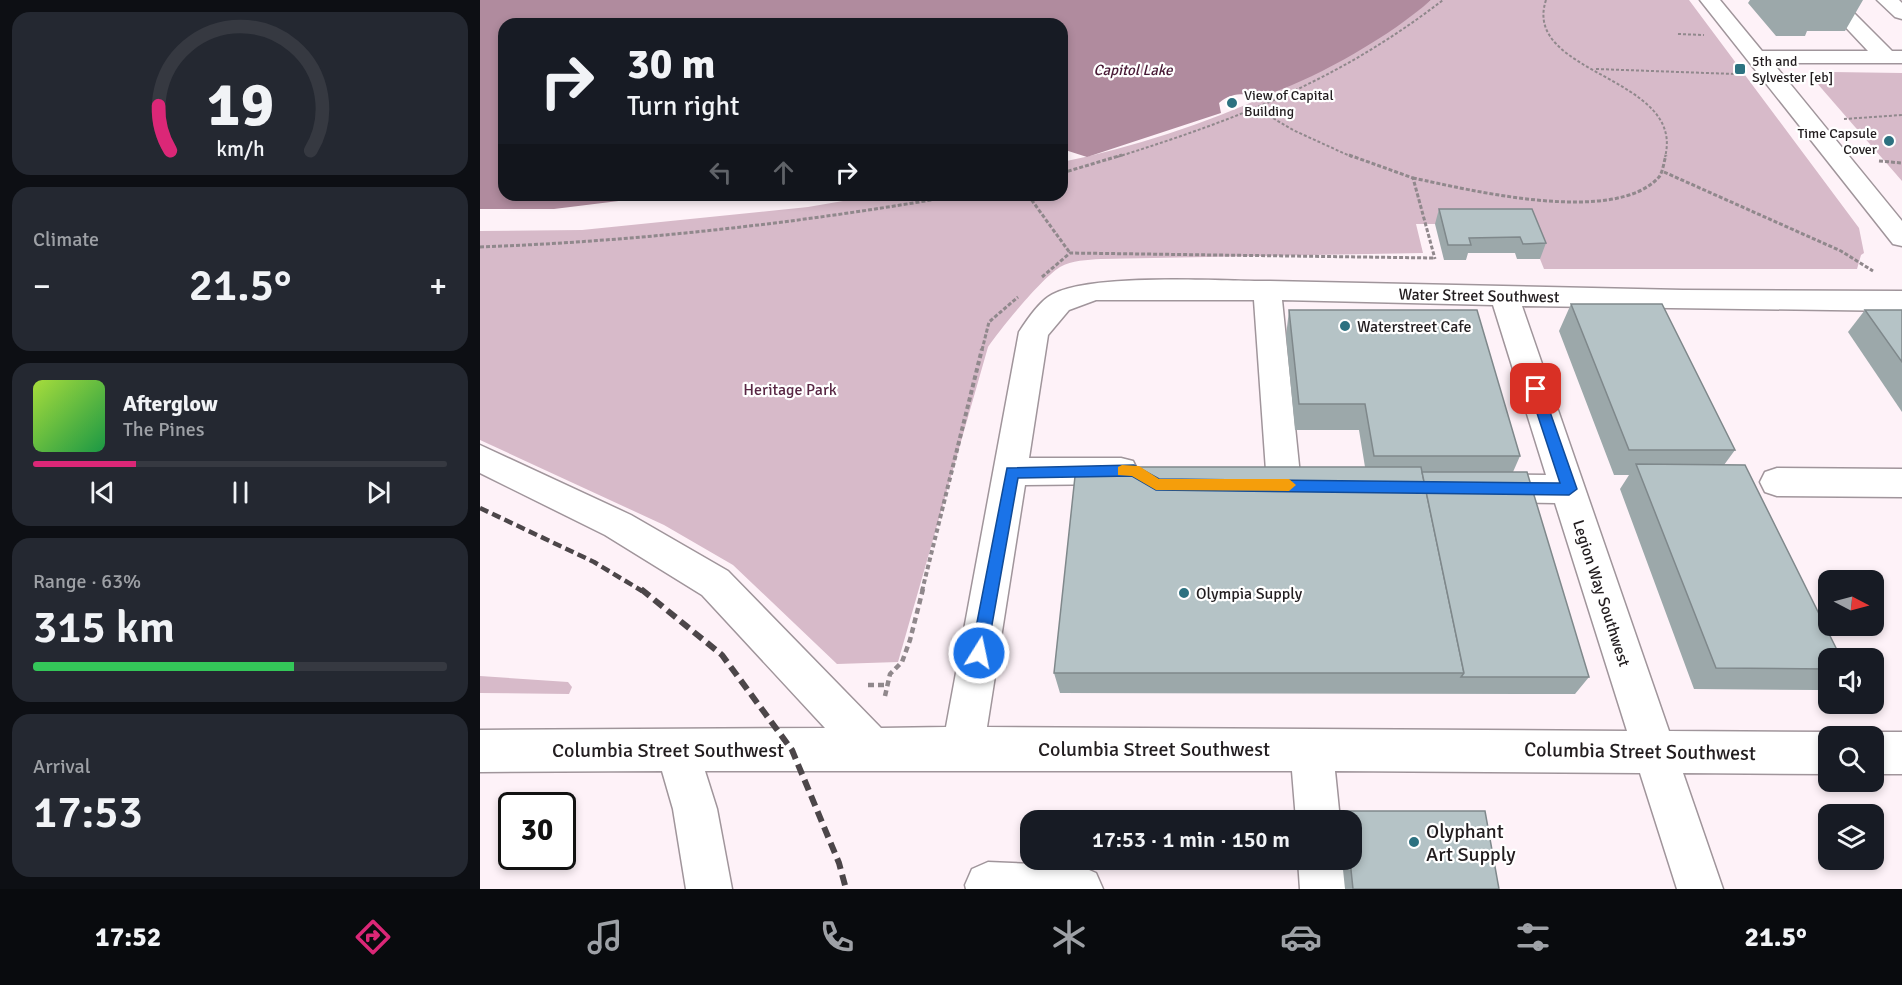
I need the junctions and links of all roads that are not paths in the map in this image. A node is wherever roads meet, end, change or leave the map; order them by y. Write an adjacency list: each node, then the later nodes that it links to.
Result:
1 (1710, 0): 6 (street)
2 (1830, 0): 5 (street)
3 (1887, 0): 4 (street)
4 (1902, 14)
5 (1894, 57): 6 (street)
6 (1748, 66): 7 (street)
7 (1902, 238)
8 (1267, 290): 9 (street, Water Street Southwest); 12 (street, Water Street Southwest); 18 (street)
9 (1504, 296): 10 (street, Water Street Southwest); 21 (street, Legion Way Southwest)
10 (1902, 301)
11 (480, 458): 26 (street)
12 (1012, 472): 13 (street); 23 (street)
13 (1149, 480)
14 (1777, 482): 15 (street)
15 (1861, 482): 16 (street); 22 (street)
16 (1902, 483)
17 (1249, 485): 18 (street)
18 (1284, 485): 19 (street)
19 (1320, 485)
20 (1452, 487): 21 (street)
21 (1569, 489): 28 (street, Legion Way Southwest)
22 (1902, 503)
23 (963, 748): 25 (street, Columbia Street Southwest); 26 (street, Columbia Street Southwest)
24 (677, 749): 26 (street, Columbia Street Southwest); 27 (street, Columbia Street Southwest); 35 (street)
25 (1312, 749): 28 (street, Columbia Street Southwest); 32 (street)
26 (874, 750)
27 (480, 751)
28 (1654, 751): 29 (street, Columbia Street Southwest); 38 (street, Legion Way Southwest)
29 (1818, 753)
30 (1884, 753): 31 (street)
31 (1902, 753)
32 (1317, 810)
33 (1322, 870): 37 (street)
34 (988, 885): 36 (street)
35 (709, 889)
36 (1080, 889)
37 (1323, 889)
38 (1700, 889)

